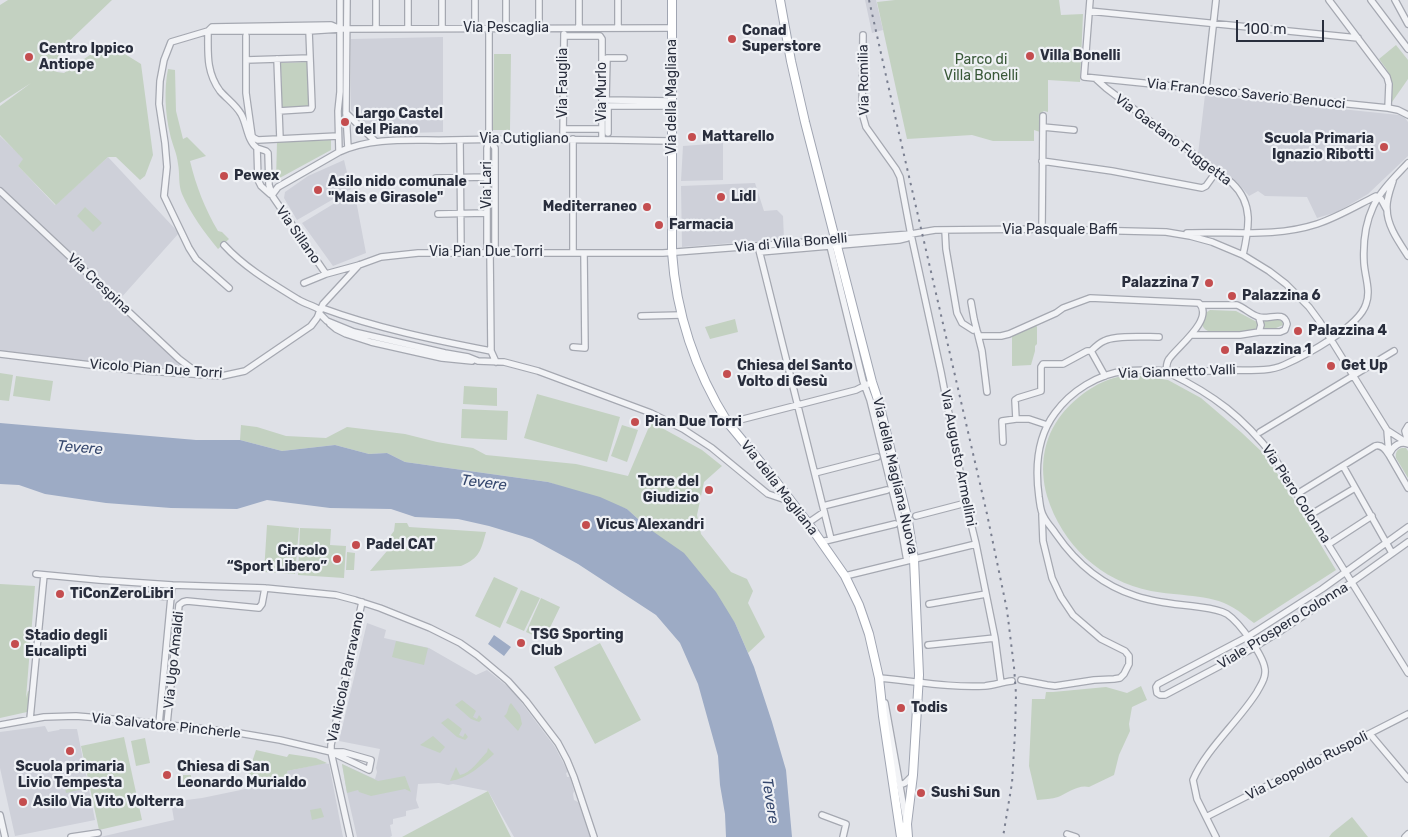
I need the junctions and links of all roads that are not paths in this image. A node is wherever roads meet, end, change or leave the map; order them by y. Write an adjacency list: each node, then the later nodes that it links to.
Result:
1 (340, 0): 31 (street)
2 (347, 0): 31 (street)
3 (376, 0): 32 (street)
4 (408, 0): 23 (street)
5 (442, 0): 24 (street)
6 (475, 0): 25 (street)
7 (506, 0): 27 (street)
8 (539, 0): 21 (street)
9 (579, 0): 22 (street)
10 (618, 0): 29 (street)
11 (672, 0): 30 (main road, Via della Magliana)
12 (780, 0): 90 (main road, Via della Magliana Nuova)
13 (1090, 0): 18 (street)
14 (1216, 0): 19 (street)
15 (1329, 0): 38 (street)
16 (1371, 0): 39 (street)
17 (1395, 0): 20 (street)
18 (1089, 11): 19 (street); 44 (street, Via Francesco Saverio Benucci)
19 (1214, 24): 38 (street); 45 (street)
20 (1408, 24)
21 (539, 27): 27 (street, Via Pescaglia); 28 (street, Via Pescaglia)
22 (580, 27): 28 (street, Via Pescaglia); 29 (street, Via Pescaglia)
23 (408, 28): 24 (street, Via Pescaglia); 32 (street, Via Pescaglia)
24 (442, 28): 25 (street, Via Pescaglia)
25 (475, 28): 26 (street, Via Pescaglia)
26 (489, 28): 27 (street, Via Pescaglia); 59 (street, Via Lari)
27 (506, 28)
28 (564, 28): 37 (street, Via Fauglia)
29 (618, 28): 30 (street, Via Pescaglia)
30 (672, 28): 46 (main road, Via della Magliana)
31 (343, 29): 32 (street, Via Pescaglia); 33 (street, Via Pescaglia); 34 (street, Via Pescaglia); 49 (street); 57 (street)
32 (376, 29)
33 (208, 31): 34 (street, Via Pescaglia); 66 (street); 103 (street, Via Pescaglia)
34 (309, 31): 40 (street)
35 (863, 35): 88 (street, Via Romilia)
36 (246, 36): 43 (street)
37 (564, 36): 53 (street, Via Murlo); 54 (street, Via Fauglia)
38 (1358, 38): 47 (street)
39 (1408, 50)
40 (310, 58): 42 (street); 48 (street)
41 (624, 58): 46 (street)
42 (277, 59): 43 (street); 48 (street)
43 (246, 60): 58 (street)
44 (1096, 78): 45 (street, Via Francesco Saverio Benucci); 71 (street, Via Gaetano Fuggetta)
45 (1206, 90): 47 (street, Via Francesco Saverio Benucci)
46 (672, 103): 56 (street); 65 (main road, Via della Magliana)
47 (1388, 108): 50 (street, Via Francesco Saverio Benucci)
48 (279, 111): 58 (street)
49 (346, 113): 64 (street); 67 (street)
50 (1408, 115)
51 (1043, 116): 52 (street)
52 (1043, 127): 55 (street); 69 (street)
53 (602, 128): 54 (street); 63 (street, Via Murlo)
54 (563, 129): 60 (street, Via Fauglia)
55 (1074, 130)
56 (608, 133)
57 (338, 136): 58 (street); 68 (street)
58 (280, 139)
59 (489, 139): 60 (street, Via Cutigliano); 62 (street, Via Cutigliano); 72 (street, Via Lari); 95 (street)
60 (563, 139): 61 (street, Via Cutigliano)
61 (573, 139): 63 (street, Via Cutigliano); 97 (street)
62 (460, 140): 64 (street, Via Cutigliano); 74 (street)
63 (602, 140): 65 (street, Via Cutigliano)
64 (375, 141): 67 (street)
65 (672, 141): 96 (main road, Via della Magliana)
66 (257, 148): 77 (street, Via Sillano); 77 (street, Via Sillano)
67 (348, 148): 68 (street)
68 (339, 152): 77 (street)
69 (1042, 162): 71 (street); 85 (street)
70 (1408, 163): 75 (street, Via Giannetto Valli)
71 (1216, 172): 89 (street, Via Gaetano Fuggetta)
72 (486, 177): 74 (street); 83 (street, Via Lari)
73 (436, 178): 74 (street)
74 (460, 178): 82 (street)
75 (1394, 179): 78 (street, Via Giannetto Valli); 81 (street)
76 (0, 191): 122 (street, Via Crespina)
77 (272, 195): 101 (street, Via Sillano)
78 (1379, 197): 79 (street); 80 (street, Via Giannetto Valli); 81 (street)
79 (1366, 201): 80 (street); 89 (street)
80 (1373, 207): 114 (street, Via Giannetto Valli)
81 (1387, 210): 93 (street)
82 (460, 213): 83 (street); 84 (street); 94 (street)
83 (487, 213): 95 (street, Via Lari)
84 (438, 214)
85 (1042, 229): 86 (street, Via Pasquale Baffi); 87 (street, Via Pasquale Baffi)
86 (945, 230): 88 (street, Via di Villa Bonelli); 110 (street)
87 (1176, 233): 89 (street); 99 (street)
88 (911, 234): 90 (street, Via di Villa Bonelli); 145 (street, Via Augusto Armellini)
89 (1247, 234): 99 (street, Via Gaetano Fuggetta)
90 (834, 243): 92 (street, Via di Villa Bonelli); 125 (main road, Via della Magliana Nuova)
91 (224, 245): 106 (street)
92 (759, 249): 96 (street, Via di Villa Bonelli); 127 (street)
93 (1407, 251)
94 (461, 252): 95 (street, Via Pian Due Torri); 100 (street, Via Pian Due Torri)
95 (490, 252): 97 (street, Via Pian Due Torri); 116 (street)
96 (672, 252): 98 (street, Via Pian Due Torri); 107 (main road, Via della Magliana)
97 (573, 253): 98 (street, Via Pian Due Torri)
98 (584, 253): 115 (street)
99 (1243, 255): 114 (street)
100 (359, 265): 101 (street, Via Pian Due Torri); 106 (street, Vicolo Pian Due Torri)
101 (326, 274): 102 (street, Via Pian Due Torri)
102 (304, 283)
103 (228, 288)
104 (971, 302): 110 (street)
105 (1202, 306): 109 (street); 110 (street); 112 (street)
106 (320, 310): 116 (street); 120 (street); 122 (street, Vicolo Pian Due Torri)
107 (681, 315): 108 (street); 129 (main road, Via della Magliana)
108 (641, 316)
109 (1259, 318): 111 (street); 111 (street)
110 (976, 332): 126 (street)
111 (1259, 332): 112 (street)
112 (1192, 335): 121 (street)
113 (1159, 337): 117 (street)
114 (1331, 339): 121 (street, Via Giannetto Valli); 124 (street)
115 (573, 347)
116 (491, 351): 120 (street)
117 (1091, 351): 123 (street); 128 (street)
118 (1394, 351): 124 (street)
119 (0, 354): 122 (street, Vicolo Pian Due Torri)
120 (496, 362): 144 (street)
121 (1166, 371): 123 (street, Via Giannetto Valli); 143 (street, Via Piero Colonna)
122 (199, 374)
123 (1105, 376): 130 (street, Via Giannetto Valli)
124 (1354, 376): 132 (street); 133 (street)
125 (868, 384): 127 (street); 163 (main road, Via della Magliana Nuova)
126 (987, 392)
127 (798, 404): 129 (street); 139 (street)
128 (1016, 419): 130 (street); 134 (street)
129 (728, 423): 144 (main road, Via della Magliana)
130 (1047, 425): 147 (street, Via Giannetto Valli)
131 (1408, 426): 135 (street)
132 (1387, 430): 135 (street); 136 (street)
133 (1260, 432)
134 (1002, 442)
135 (1408, 443): 136 (street)
136 (1389, 456): 138 (street); 141 (street)
137 (876, 457): 139 (street)
138 (1343, 466): 140 (street); 143 (street)
139 (815, 473): 146 (street)
140 (1355, 488): 148 (street); 150 (street)
141 (1408, 488)
142 (887, 490): 146 (street)
143 (1297, 494): 148 (street, Via Piero Colonna)
144 (793, 502): 151 (main road, Via della Magliana)
145 (966, 503): 149 (street); 158 (street, Via Augusto Armellini)
146 (824, 509): 151 (street); 154 (street)
147 (1042, 515): 176 (street, Via Giannetto Valli); 185 (street)
148 (1310, 515): 159 (street, Via Piero Colonna)
149 (916, 516)
150 (1372, 516): 157 (street); 159 (street)
151 (808, 523): 155 (main road, Via della Magliana)
152 (896, 524): 154 (street)
153 (1408, 527): 157 (street, Viale Prospero Colonna)
154 (831, 539): 155 (street)
155 (821, 542): 167 (main road, Via della Magliana)
156 (1408, 542): 161 (street, Viale Prospero Colonna)
157 (1387, 543): 160 (street, Viale Prospero Colonna); 161 (street)
158 (976, 544): 163 (street); 172 (street, Via Augusto Armellini)
159 (1329, 544): 164 (street, Via Piero Colonna)
160 (1379, 548): 162 (street); 164 (street, Viale Prospero Colonna)
161 (1392, 553): 162 (street, Viale Prospero Colonna)
162 (1386, 558): 168 (street, Viale Prospero Colonna)
163 (910, 560): 167 (street); 187 (main road, Via della Magliana Nuova)
164 (1345, 572): 168 (street, Via Piero Colonna); 176 (street, Viale Prospero Colonna)
165 (36, 574): 166 (street)
166 (44, 575): 169 (street); 190 (street)
167 (845, 576): 184 (main road, Via della Magliana)
168 (1352, 582): 179 (street, Viale Prospero Colonna); 180 (street, Via Piero Colonna)
169 (172, 585): 170 (street); 173 (street, Via Ugo Amaldi)
170 (265, 588): 174 (street); 182 (street, Via Ugo Amaldi)
171 (108, 592): 173 (street)
172 (986, 594): 175 (street); 177 (street, Via Augusto Armellini)
173 (171, 597): 181 (street, Via Ugo Amaldi)
174 (362, 602): 195 (street, Via Nicola Parravano); 211 (street)
175 (929, 604)
176 (1248, 637): 179 (street, Via Giannetto Valli); 179 (street, Viale Prospero Colonna)
177 (995, 638): 178 (street); 188 (street, Via Augusto Armellini)
178 (928, 645)
179 (1254, 647): 202 (street, Via Giannetto Valli)
180 (1405, 662): 183 (street, Via Piero Colonna)
181 (164, 668): 182 (street); 191 (street, Via Ugo Amaldi)
182 (172, 669): 192 (street, Via Ugo Amaldi)
183 (1408, 673)
184 (879, 678): 187 (street); 198 (main road, Via della Magliana); 199 (street, Via della Magliana)
185 (1021, 680)
186 (1012, 681): 188 (street)
187 (918, 682): 188 (street); 196 (main road, Via della Magliana Nuova)
188 (1001, 683)
189 (1408, 714): 194 (street, Via Leopoldo Ruspoli)
190 (30, 719): 191 (street, Via Salvatore Pincherle); 193 (street, Via Salvatore Pincherle)
191 (158, 724): 192 (street, Via Salvatore Pincherle)
192 (167, 724): 195 (street, Via Salvatore Pincherle)
193 (0, 725)
194 (1370, 734): 197 (street); 202 (street, Via Leopoldo Ruspoli)
195 (331, 752): 195 (street); 210 (street)
196 (913, 775): 199 (street); 203 (main road, Via della Magliana Nuova)
197 (1408, 779)
198 (893, 780): 199 (street); 213 (main road, Via della Magliana)
199 (900, 785): 203 (street, Via della Magliana)
200 (822, 815): 207 (street)
201 (0, 816): 208 (street)
202 (1206, 817): 216 (street)
203 (906, 824): 214 (main road, Via della Magliana Nuova)
204 (98, 833): 209 (street)
205 (1068, 834): 215 (street)
206 (1408, 834): 217 (street)
207 (843, 836): 212 (street)
208 (5, 837)
209 (71, 837)
210 (350, 837)
211 (594, 837)
212 (851, 837)
213 (901, 837)
214 (908, 837)
215 (1076, 837)
216 (1216, 837)
217 (1405, 837)

